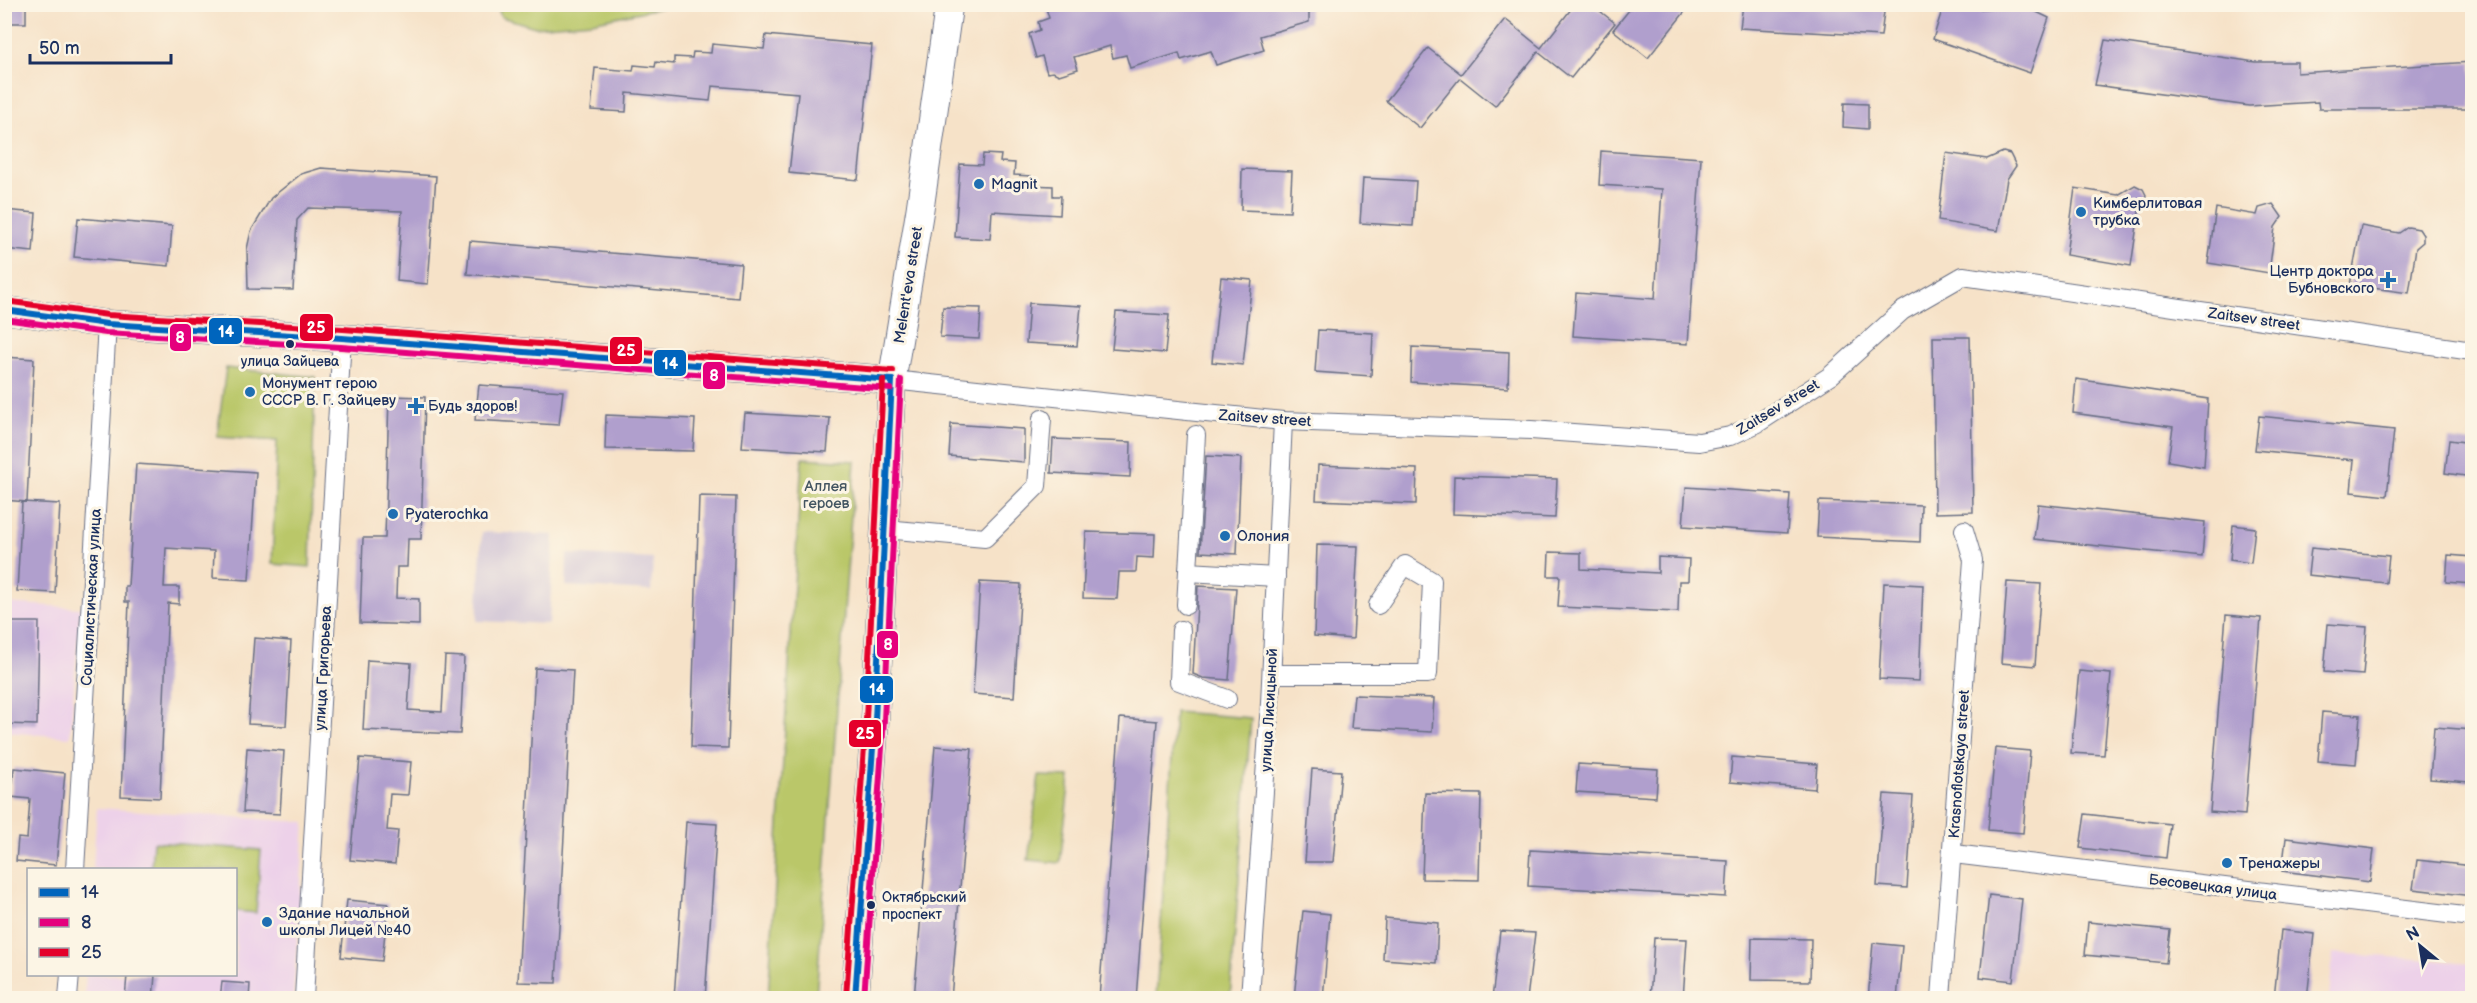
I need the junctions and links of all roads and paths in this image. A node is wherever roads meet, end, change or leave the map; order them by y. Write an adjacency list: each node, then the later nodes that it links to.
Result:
1 (949, 4): 6 (main road, Melent'eva street)
2 (4, 310): 3 (main road, Zaitsev street)
3 (107, 324): 4 (main road, Zaitsev street); 20 (street, Социалистическая улица)
4 (342, 338): 6 (main road, Zaitsev street); 24 (street, улица Григорьева)
5 (2472, 351): 8 (street, Zaitsev street)
6 (892, 380): 8 (street, Zaitsev street); 10 (main road, Melent'eva street)
7 (1042, 419): 10 (street)
8 (1283, 421): 13 (street, улица Лисицыной)
9 (1196, 435): 12 (street)
10 (885, 529): 25 (main road, Melent'eva street)
11 (1964, 530): 19 (street, Krasnoflotskaya street)
12 (1188, 572): 13 (street); 14 (street)
13 (1276, 577): 17 (street, улица Лисицыной)
14 (1186, 605)
15 (1378, 605): 17 (street)
16 (1181, 630): 18 (street)
17 (1272, 674): 26 (street, улица Лисицыной)
18 (1227, 699)
19 (1954, 854): 21 (street, Бесовецкая улица); 27 (street, Krasnoflotskaya street)
20 (75, 868)
21 (2472, 917)
22 (69, 976): 23 (street)
23 (68, 999)
24 (304, 999)
25 (855, 999)
26 (1250, 999)
27 (1941, 999)

